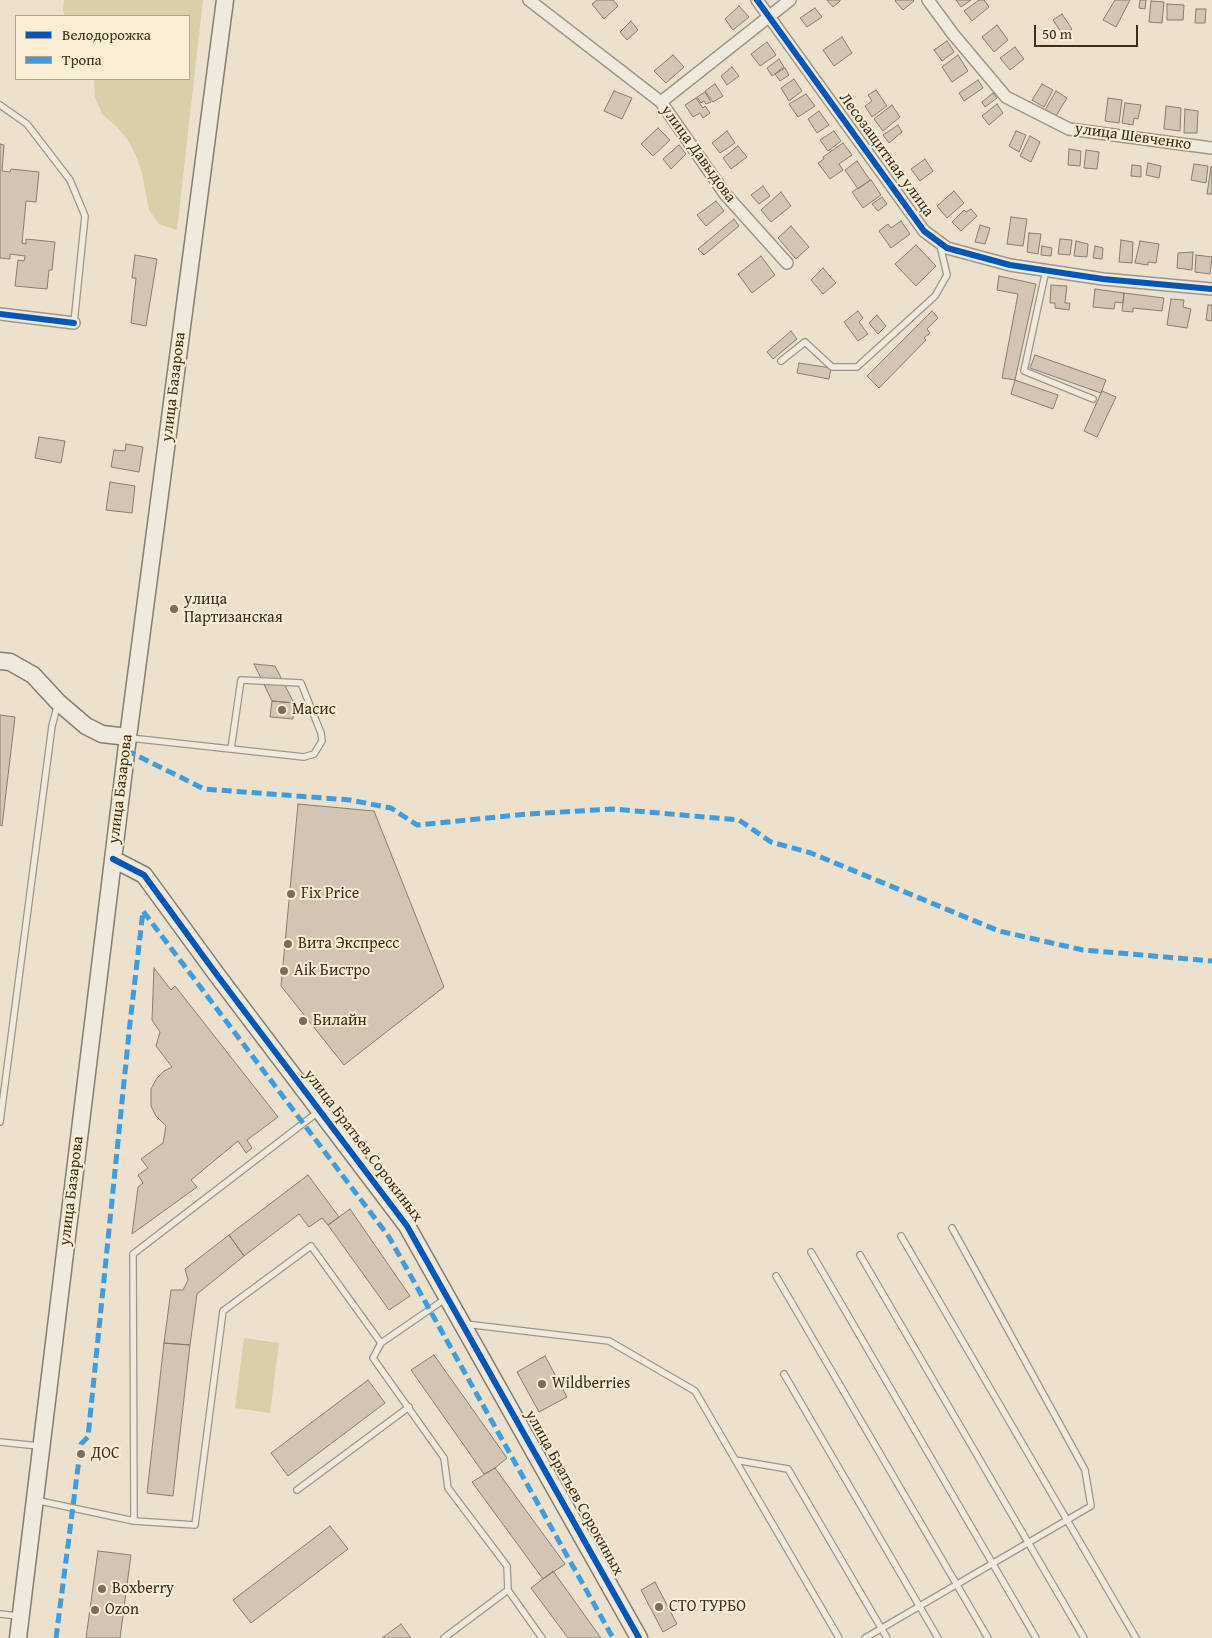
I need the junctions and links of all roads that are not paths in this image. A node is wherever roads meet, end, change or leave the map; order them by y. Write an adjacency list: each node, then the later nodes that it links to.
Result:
1 (225, 0): 20 (main road, улица Базарова)
2 (529, 0): 7 (street, улица Давыдова)
3 (757, 0): 6 (street, Лесозащитная улица)
4 (790, 0): 6 (street)
5 (928, 0): 9 (street, улица Шевченко)
6 (770, 17): 7 (street); 10 (street, Лесозащитная улица)
7 (661, 102): 11 (street, улица Давыдова)
8 (0, 105): 15 (lane)
9 (1212, 148)
10 (940, 243): 12 (street, Лесозащитная улица); 16 (lane)
11 (787, 263)
12 (1046, 270): 13 (street, Лесозащитная улица); 17 (lane)
13 (1212, 290)
14 (0, 314): 15 (street)
15 (74, 323)
16 (781, 361)
17 (1093, 399)
18 (0, 661): 19 (main road)
19 (58, 702): 20 (main road); 24 (lane)
20 (128, 737): 21 (lane); 22 (main road, улица Базарова)
21 (231, 749): 21 (lane)
22 (112, 859): 23 (main road, улица Братьев Сорокиных); 36 (main road, улица Базарова)
23 (319, 1111): 30 (main road, улица Братьев Сорокиных); 41 (lane)
24 (0, 1122)
25 (952, 1228): 40 (lane)
26 (901, 1236): 40 (lane)
27 (811, 1252): 43 (lane)
28 (860, 1255): 42 (lane)
29 (776, 1276): 44 (lane)
30 (447, 1297): 31 (main road, улица Братьев Сорокиных); 32 (lane)
31 (462, 1323): 37 (lane); 53 (main road, улица Братьев Сорокиных)
32 (380, 1343): 34 (lane); 41 (lane)
33 (784, 1374): 46 (lane)
34 (409, 1407): 38 (lane); 45 (lane)
35 (0, 1442): 36 (lane)
36 (41, 1447): 39 (main road, улица Базарова)
37 (735, 1460): 49 (lane); 54 (lane)
38 (297, 1490)
39 (34, 1500): 41 (lane); 48 (main road, улица Базарова)
40 (1067, 1520): 42 (lane); 61 (lane)
41 (134, 1521)
42 (1028, 1543): 43 (lane); 60 (lane)
43 (993, 1564): 44 (lane); 59 (lane)
44 (956, 1585): 46 (lane); 58 (lane)
45 (508, 1590): 51 (lane); 52 (lane)
46 (920, 1606): 49 (lane); 57 (lane)
47 (0, 1614): 48 (lane)
48 (20, 1616): 50 (main road, улица Базарова)
49 (881, 1629): 55 (lane); 56 (lane)
50 (18, 1638)
51 (444, 1638)
52 (542, 1638)
53 (639, 1638)
54 (838, 1638)
55 (865, 1638)
56 (886, 1638)
57 (938, 1638)
58 (988, 1638)
59 (1036, 1638)
60 (1084, 1638)
61 (1136, 1638)

